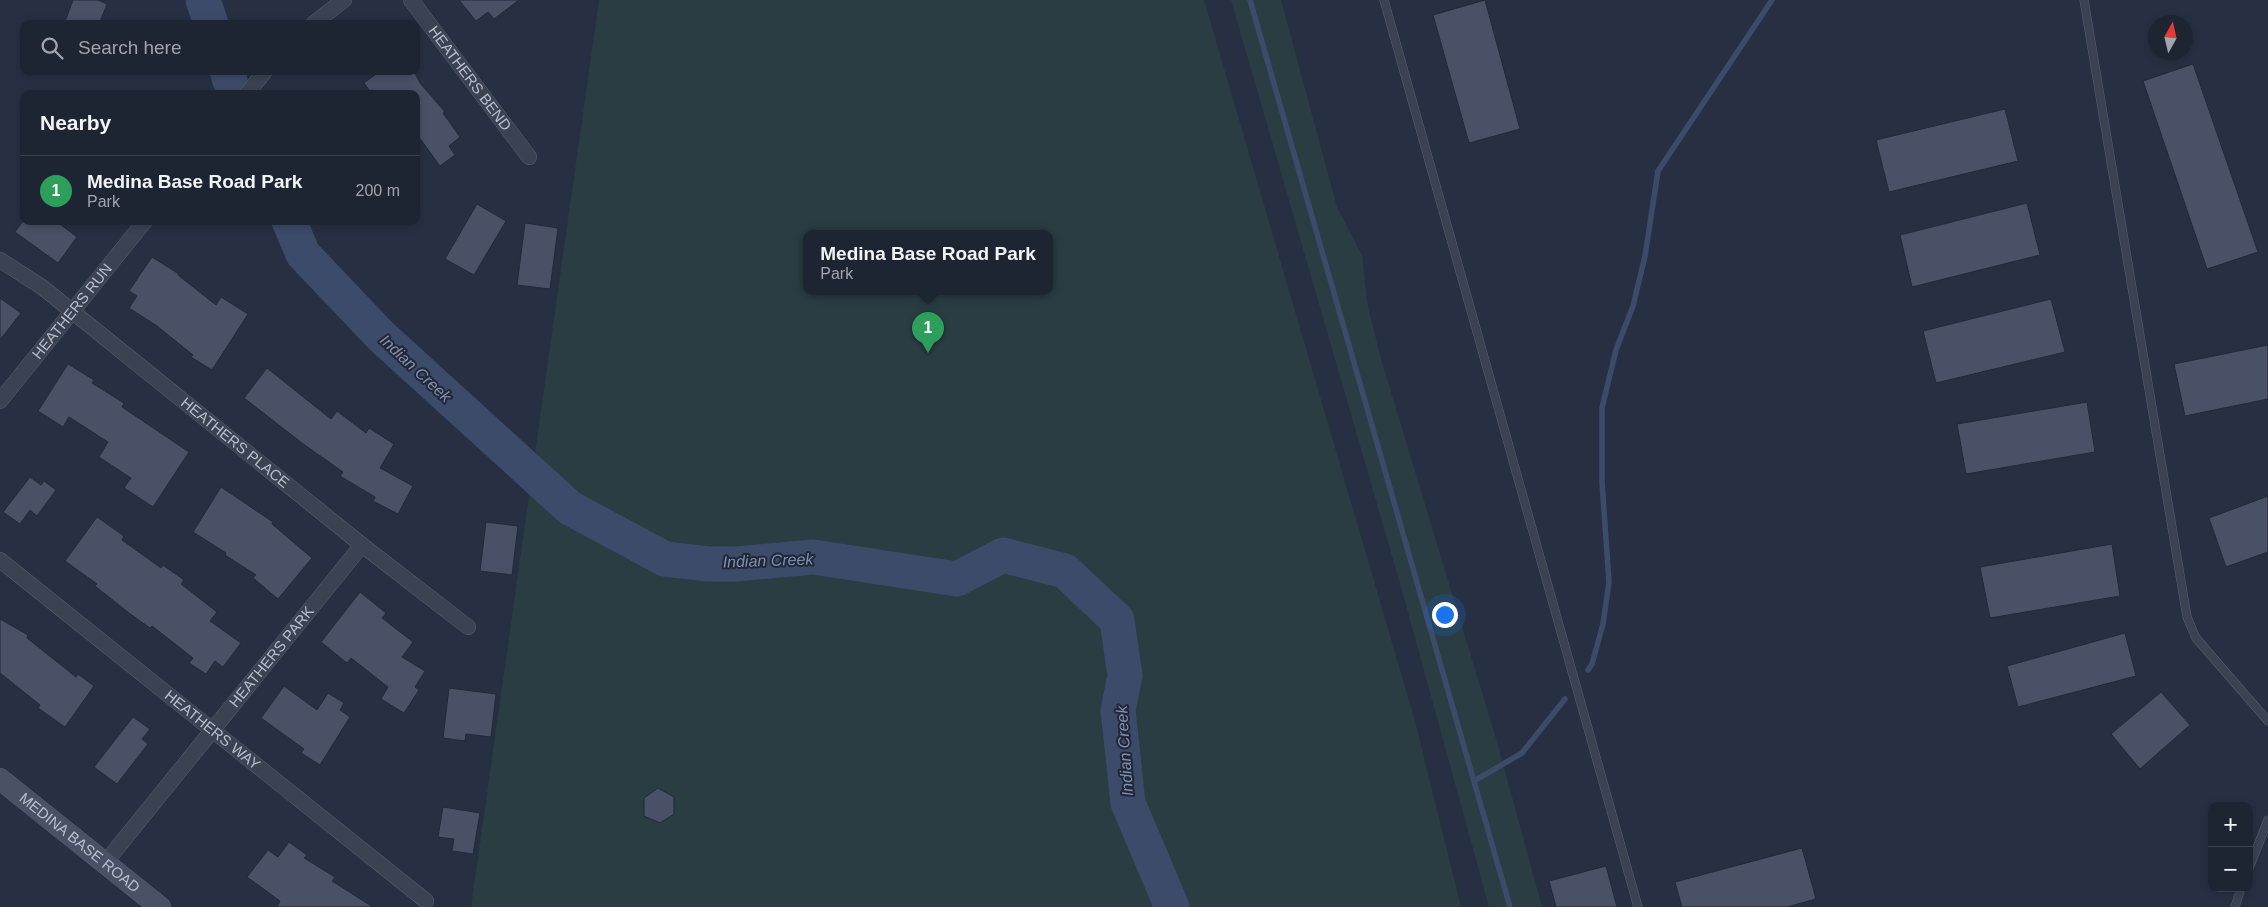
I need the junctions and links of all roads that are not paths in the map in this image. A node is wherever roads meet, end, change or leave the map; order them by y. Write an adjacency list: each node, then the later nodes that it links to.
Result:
1 (344, 0): 5 (street)
2 (411, 0): 8 (street, HEATHERS BEND)
3 (1384, 0): 25 (lane)
4 (2084, 0): 16 (lane)
5 (318, 20)
6 (262, 75): 7 (street)
7 (250, 90)
8 (529, 157)
9 (142, 225): 11 (street, HEATHERS RUN)
10 (0, 260): 11 (street, HEATHERS PLACE)
11 (72, 312): 12 (street, HEATHERS RUN); 13 (street, HEATHERS PLACE)
12 (0, 401)
13 (362, 545): 15 (street, HEATHERS PLACE); 17 (street, HEATHERS PARK)
14 (0, 560): 17 (street, HEATHERS WAY)
15 (468, 627)
16 (2268, 721)
17 (213, 730): 21 (street, HEATHERS PARK); 23 (street, HEATHERS WAY)
18 (0, 779): 21 (street, MEDINA BASE ROAD)
19 (2268, 820): 20 (lane)
20 (2253, 858)
21 (105, 863): 24 (street, MEDINA BASE ROAD)
22 (2241, 892): 26 (lane)
23 (426, 901)
24 (160, 907)
25 (1638, 907)
26 (2235, 907)

